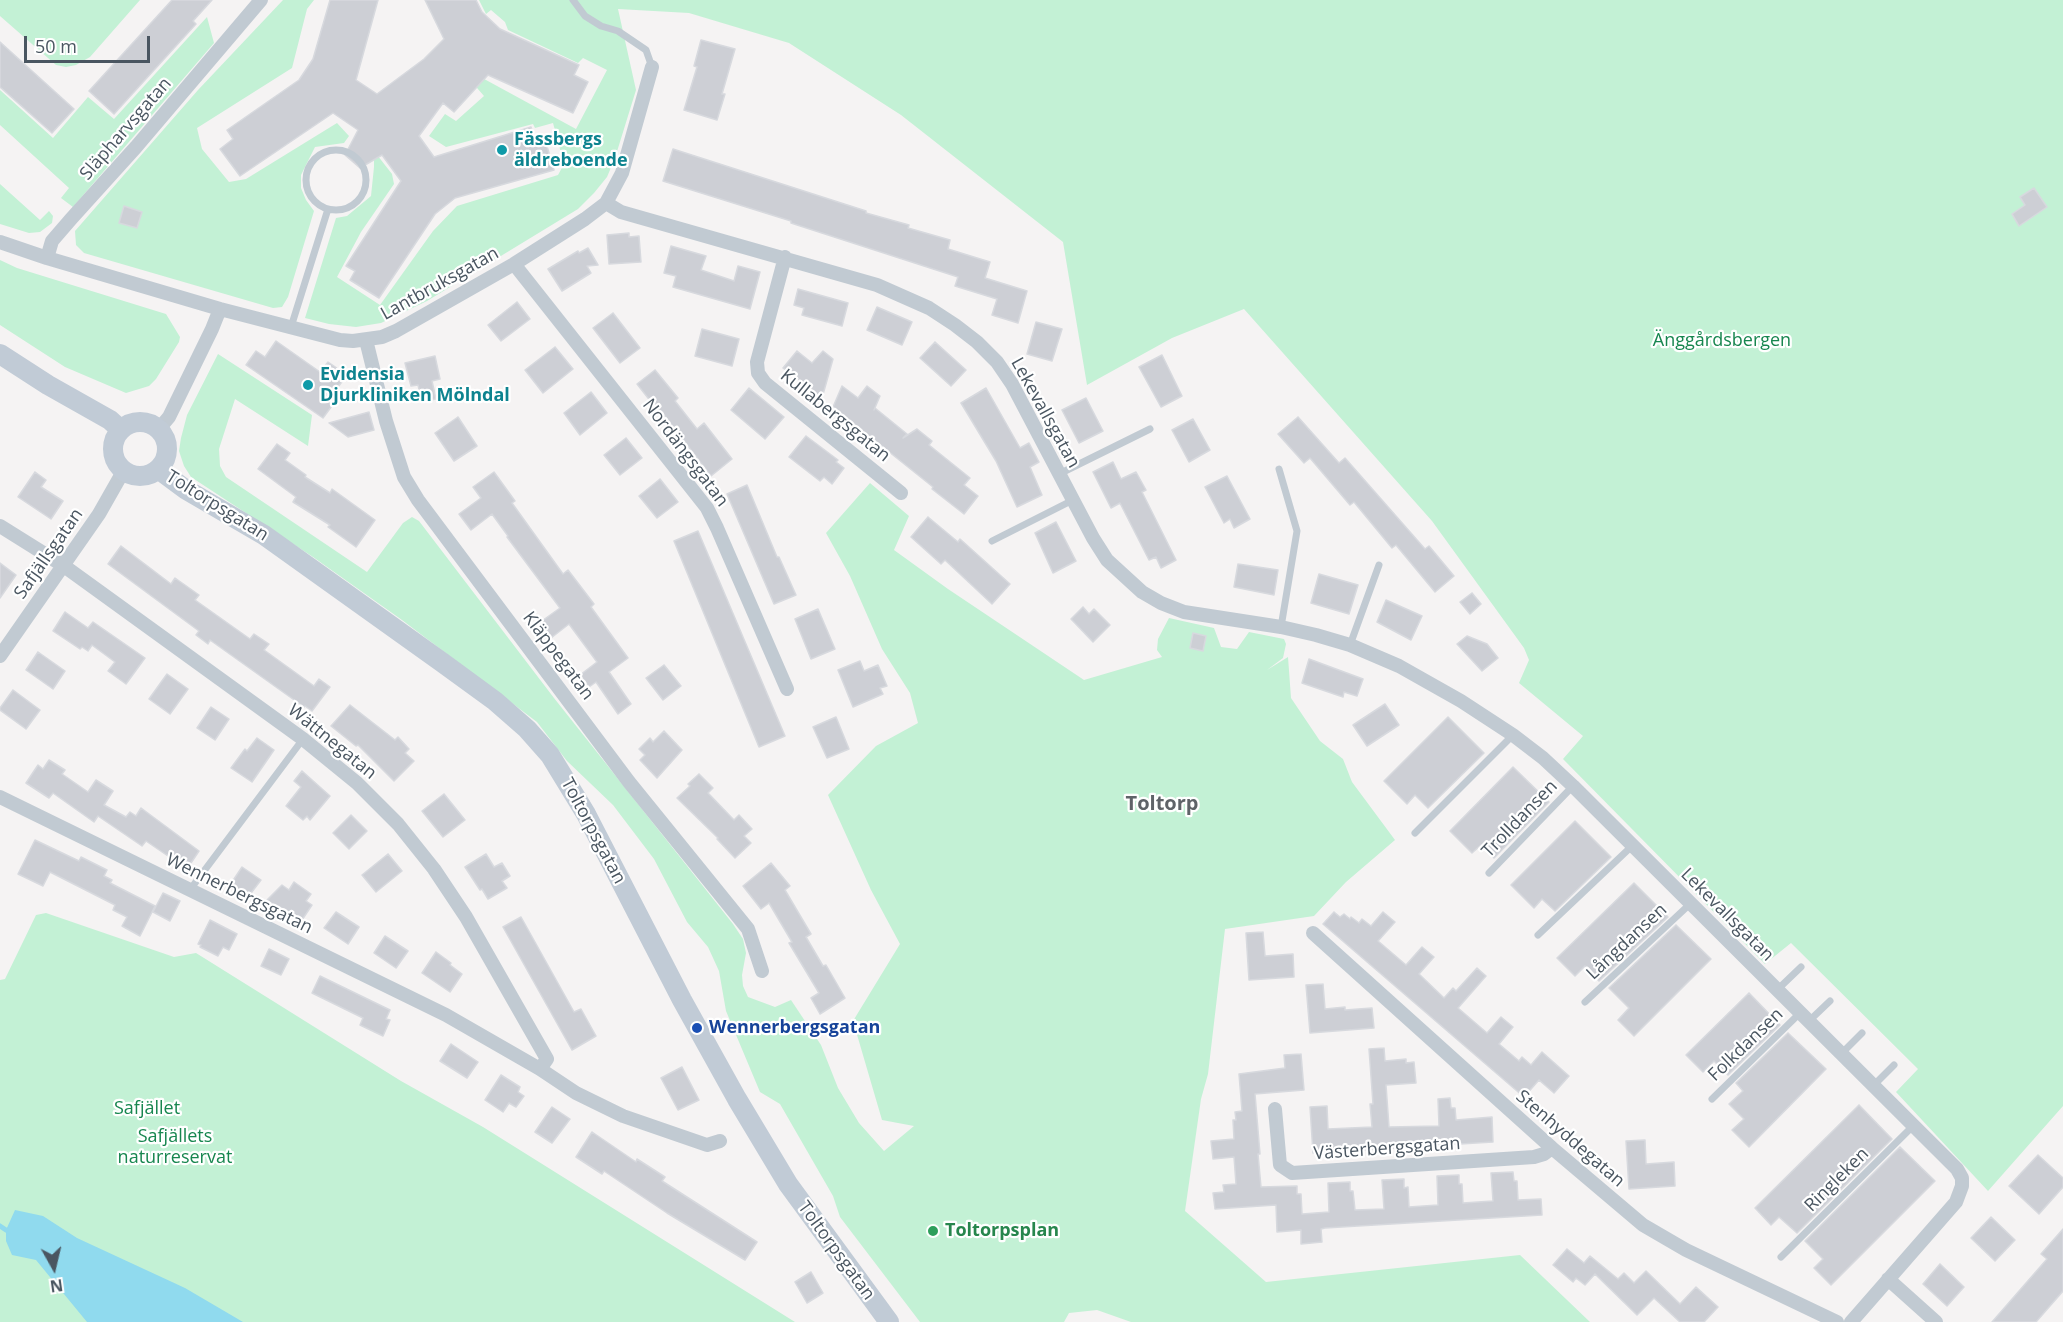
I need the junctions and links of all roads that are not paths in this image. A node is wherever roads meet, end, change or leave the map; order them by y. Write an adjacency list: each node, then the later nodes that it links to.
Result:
1 (261, 0): 7 (street, Släpharvsgatan)
2 (573, 0): 3 (lane)
3 (652, 67): 4 (street, Lantbruksgatan)
4 (606, 203): 8 (street, Lekevallsgatan); 9 (street, Lantbruksgatan)
5 (328, 209): 5 (lane); 11 (lane)
6 (0, 242): 7 (street, Lantbruksgatan)
7 (47, 258): 10 (street, Lantbruksgatan)
8 (786, 258): 20 (street, Lekevallsgatan); 21 (street, Kullabergsgatan)
9 (514, 264): 12 (street, Lantbruksgatan); 30 (street, Nordängsgatan)
10 (220, 309): 11 (street, Lantbruksgatan); 16 (street)
11 (291, 327): 12 (street, Lantbruksgatan)
12 (366, 340): 43 (street, Kläppegatan)
13 (0, 354): 15 (street)
14 (1150, 429): 20 (lane)
15 (122, 430): 16 (street); 19 (street)
16 (158, 430): 17 (street)
17 (158, 469): 19 (street); 60 (street, Toltorpsgatan)
18 (1279, 469): 27 (lane)
19 (124, 470): 26 (street, Safjällsgatan)
20 (1059, 474): 22 (street, Lekevallsgatan)
21 (901, 493)
22 (1073, 500): 24 (lane); 27 (street, Lekevallsgatan)
23 (0, 526): 26 (street, Wättnegatan)
24 (992, 541)
25 (1379, 565): 28 (lane)
26 (64, 566): 29 (street, Safjällsgatan); 32 (street, Wättnegatan)
27 (1281, 627): 28 (street, Lekevallsgatan)
28 (1350, 645): 31 (street, Lekevallsgatan)
29 (0, 656)
30 (787, 689)
31 (1513, 735): 33 (street, Lekevallsgatan); 35 (lane)
32 (303, 739): 38 (lane); 51 (street, Wättnegatan)
33 (1573, 786): 36 (street, Lekevallsgatan); 37 (lane, Trolldansen)
34 (0, 797): 38 (street, Wennerbergsgatan)
35 (1415, 832)
36 (1632, 846): 39 (street, Lekevallsgatan); 41 (lane)
37 (1489, 873)
38 (189, 891): 51 (street, Wennerbergsgatan)
39 (1690, 904): 44 (street, Lekevallsgatan); 46 (lane, Långdansen)
40 (1313, 933): 57 (street, Stenhyddegatan)
41 (1539, 935)
42 (1801, 967): 44 (lane)
43 (762, 971)
44 (1778, 990): 47 (street, Lekevallsgatan)
45 (1830, 1001): 47 (lane, Folkdansen)
46 (1585, 1002)
47 (1805, 1017): 49 (street, Lekevallsgatan); 53 (lane, Folkdansen)
48 (1863, 1033): 49 (lane)
49 (1842, 1053): 52 (street, Lekevallsgatan)
50 (1894, 1065): 52 (lane)
51 (540, 1069): 56 (street, Wennerbergsgatan)
52 (1874, 1085): 55 (street, Lekevallsgatan)
53 (1712, 1099)
54 (1275, 1109): 57 (street, Västerbergsgatan)
55 (1914, 1125): 58 (lane, Ringleken); 59 (street, Lekevallsgatan)
56 (720, 1141)
57 (1552, 1148): 61 (street, Stenhyddegatan)
58 (1781, 1257)
59 (1888, 1279): 62 (street, Lekevallsgatan); 63 (street)
60 (889, 1322)
61 (1838, 1322)
62 (1851, 1322)
63 (1935, 1322)

